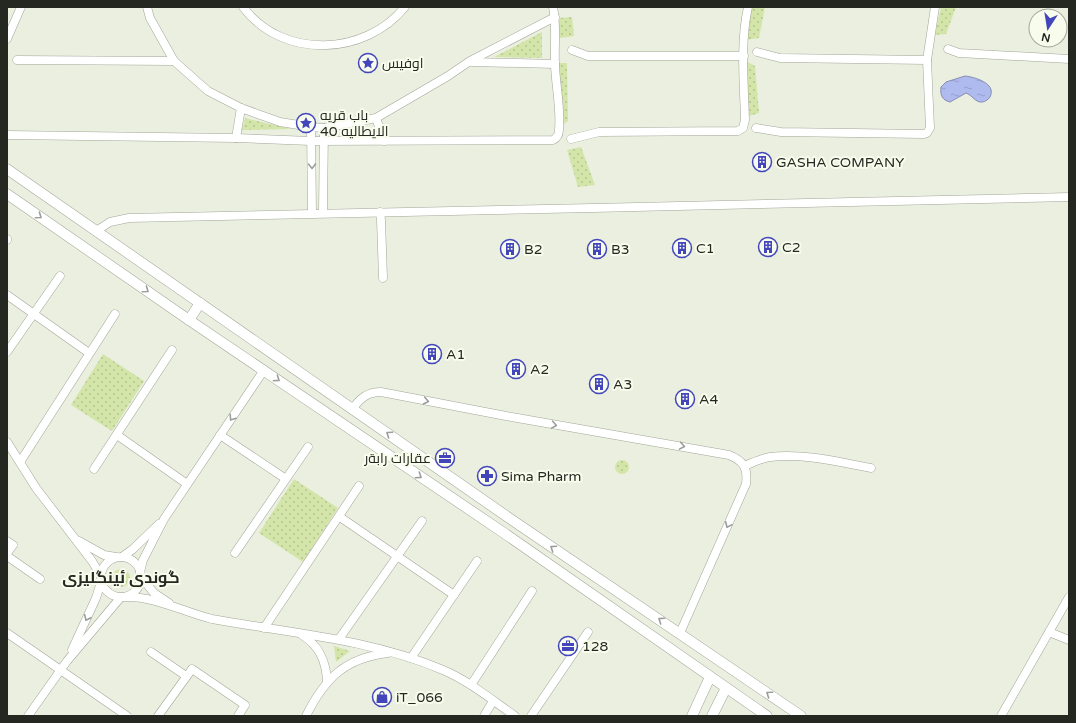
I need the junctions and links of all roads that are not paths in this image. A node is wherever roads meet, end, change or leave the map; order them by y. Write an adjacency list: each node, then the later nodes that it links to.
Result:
1 (21, 7): 9 (street)
2 (147, 7): 17 (street)
3 (243, 7): 4 (street)
4 (405, 7)
5 (553, 7): 8 (street)
6 (748, 7): 13 (street)
7 (935, 7): 16 (street)
8 (555, 17): 18 (street); 19 (street)
9 (7, 39)
10 (948, 49): 14 (street)
11 (572, 50): 13 (street)
12 (757, 52): 16 (street)
13 (744, 56): 27 (street)
14 (1069, 59)
15 (17, 60): 17 (street)
16 (927, 60): 24 (street)
17 (174, 61): 20 (street)
18 (470, 62): 19 (street); 21 (street)
19 (555, 64): 30 (street)
20 (241, 108): 22 (street); 26 (street)
21 (376, 118): 23 (street); 30 (street)
22 (311, 127): 23 (street); 28 (street)
23 (324, 128): 29 (street)
24 (756, 128)
25 (7, 136): 26 (street)
26 (236, 138): 28 (street)
27 (571, 139)
28 (311, 141): 29 (street); 35 (street, one-way to 35)
29 (324, 141): 30 (street); 36 (street)
30 (384, 141)
31 (7, 169): 37 (street)
32 (7, 194): 44 (street, one-way to 44)
33 (1069, 197): 34 (street)
34 (380, 212): 36 (street); 39 (street)
35 (312, 213): 36 (street); 37 (street)
36 (323, 213)
37 (96, 231): 41 (street)
38 (60, 276): 42 (street)
39 (383, 278)
40 (7, 295): 42 (street)
41 (200, 303): 44 (street); 49 (street)
42 (34, 314): 46 (street); 47 (street)
43 (115, 314): 47 (street)
44 (189, 320): 48 (street)
45 (172, 350): 50 (street)
46 (7, 352)
47 (90, 353): 54 (street)
48 (264, 370): 51 (street, one-way to 51); 65 (street, one-way to 65)
49 (352, 409): 55 (street, one-way to 55); 63 (street, one-way to 49)
50 (117, 435): 57 (street); 59 (street)
51 (220, 435): 58 (street); 59 (street)
52 (7, 442): 54 (street)
53 (308, 447): 58 (street)
54 (20, 462): 66 (street)
55 (744, 466): 56 (street); 85 (street, one-way to 85)
56 (871, 468)
57 (94, 469)
58 (286, 479): 68 (street)
59 (188, 484): 62 (street)
60 (359, 486): 61 (street)
61 (340, 516): 71 (street); 81 (street)
62 (164, 519): 70 (street); 73 (street)
63 (512, 520): 65 (street); 85 (street, one-way to 63)
64 (422, 521): 71 (street)
65 (504, 533): 95 (street)
66 (75, 539): 70 (street); 75 (street)
67 (7, 541): 69 (street)
68 (235, 554)
69 (7, 555): 74 (street)
70 (119, 557): 73 (street); 75 (street)
71 (398, 557): 77 (street); 87 (street)
72 (477, 562): 77 (street)
73 (141, 575): 78 (street); 80 (street)
74 (40, 579)
75 (101, 579): 78 (street); 92 (street, one-way to 92)
76 (532, 591): 97 (street)
77 (454, 595): 91 (street)
78 (123, 597): 80 (street); 92 (street)
79 (1069, 597): 83 (street)
80 (178, 609): 81 (street)
81 (264, 628): 86 (street)
82 (588, 632): 109 (street)
83 (1049, 632): 88 (street); 113 (street)
84 (7, 633): 93 (street)
85 (680, 633): 112 (street, one-way to 85)
86 (300, 634): 87 (street); 96 (street)
87 (339, 639): 90 (street)
88 (1069, 640)
89 (151, 652): 94 (street)
90 (393, 653): 91 (street); 96 (street)
91 (411, 658): 97 (street)
92 (67, 661): 93 (street)
93 (60, 670): 102 (street); 103 (street)
94 (186, 676): 104 (street); 105 (street)
95 (710, 677): 98 (street); 99 (street)
96 (327, 681): 106 (street)
97 (471, 685): 100 (street)
98 (726, 688): 101 (street); 111 (street)
99 (702, 696): 101 (street); 110 (street)
100 (493, 701): 107 (street); 108 (street)
101 (715, 712)
102 (28, 716)
103 (127, 716)
104 (158, 716)
105 (238, 716)
106 (306, 716)
107 (484, 716)
108 (515, 716)
109 (531, 716)
110 (692, 716)
111 (767, 716)
112 (801, 716)
113 (1001, 716)

